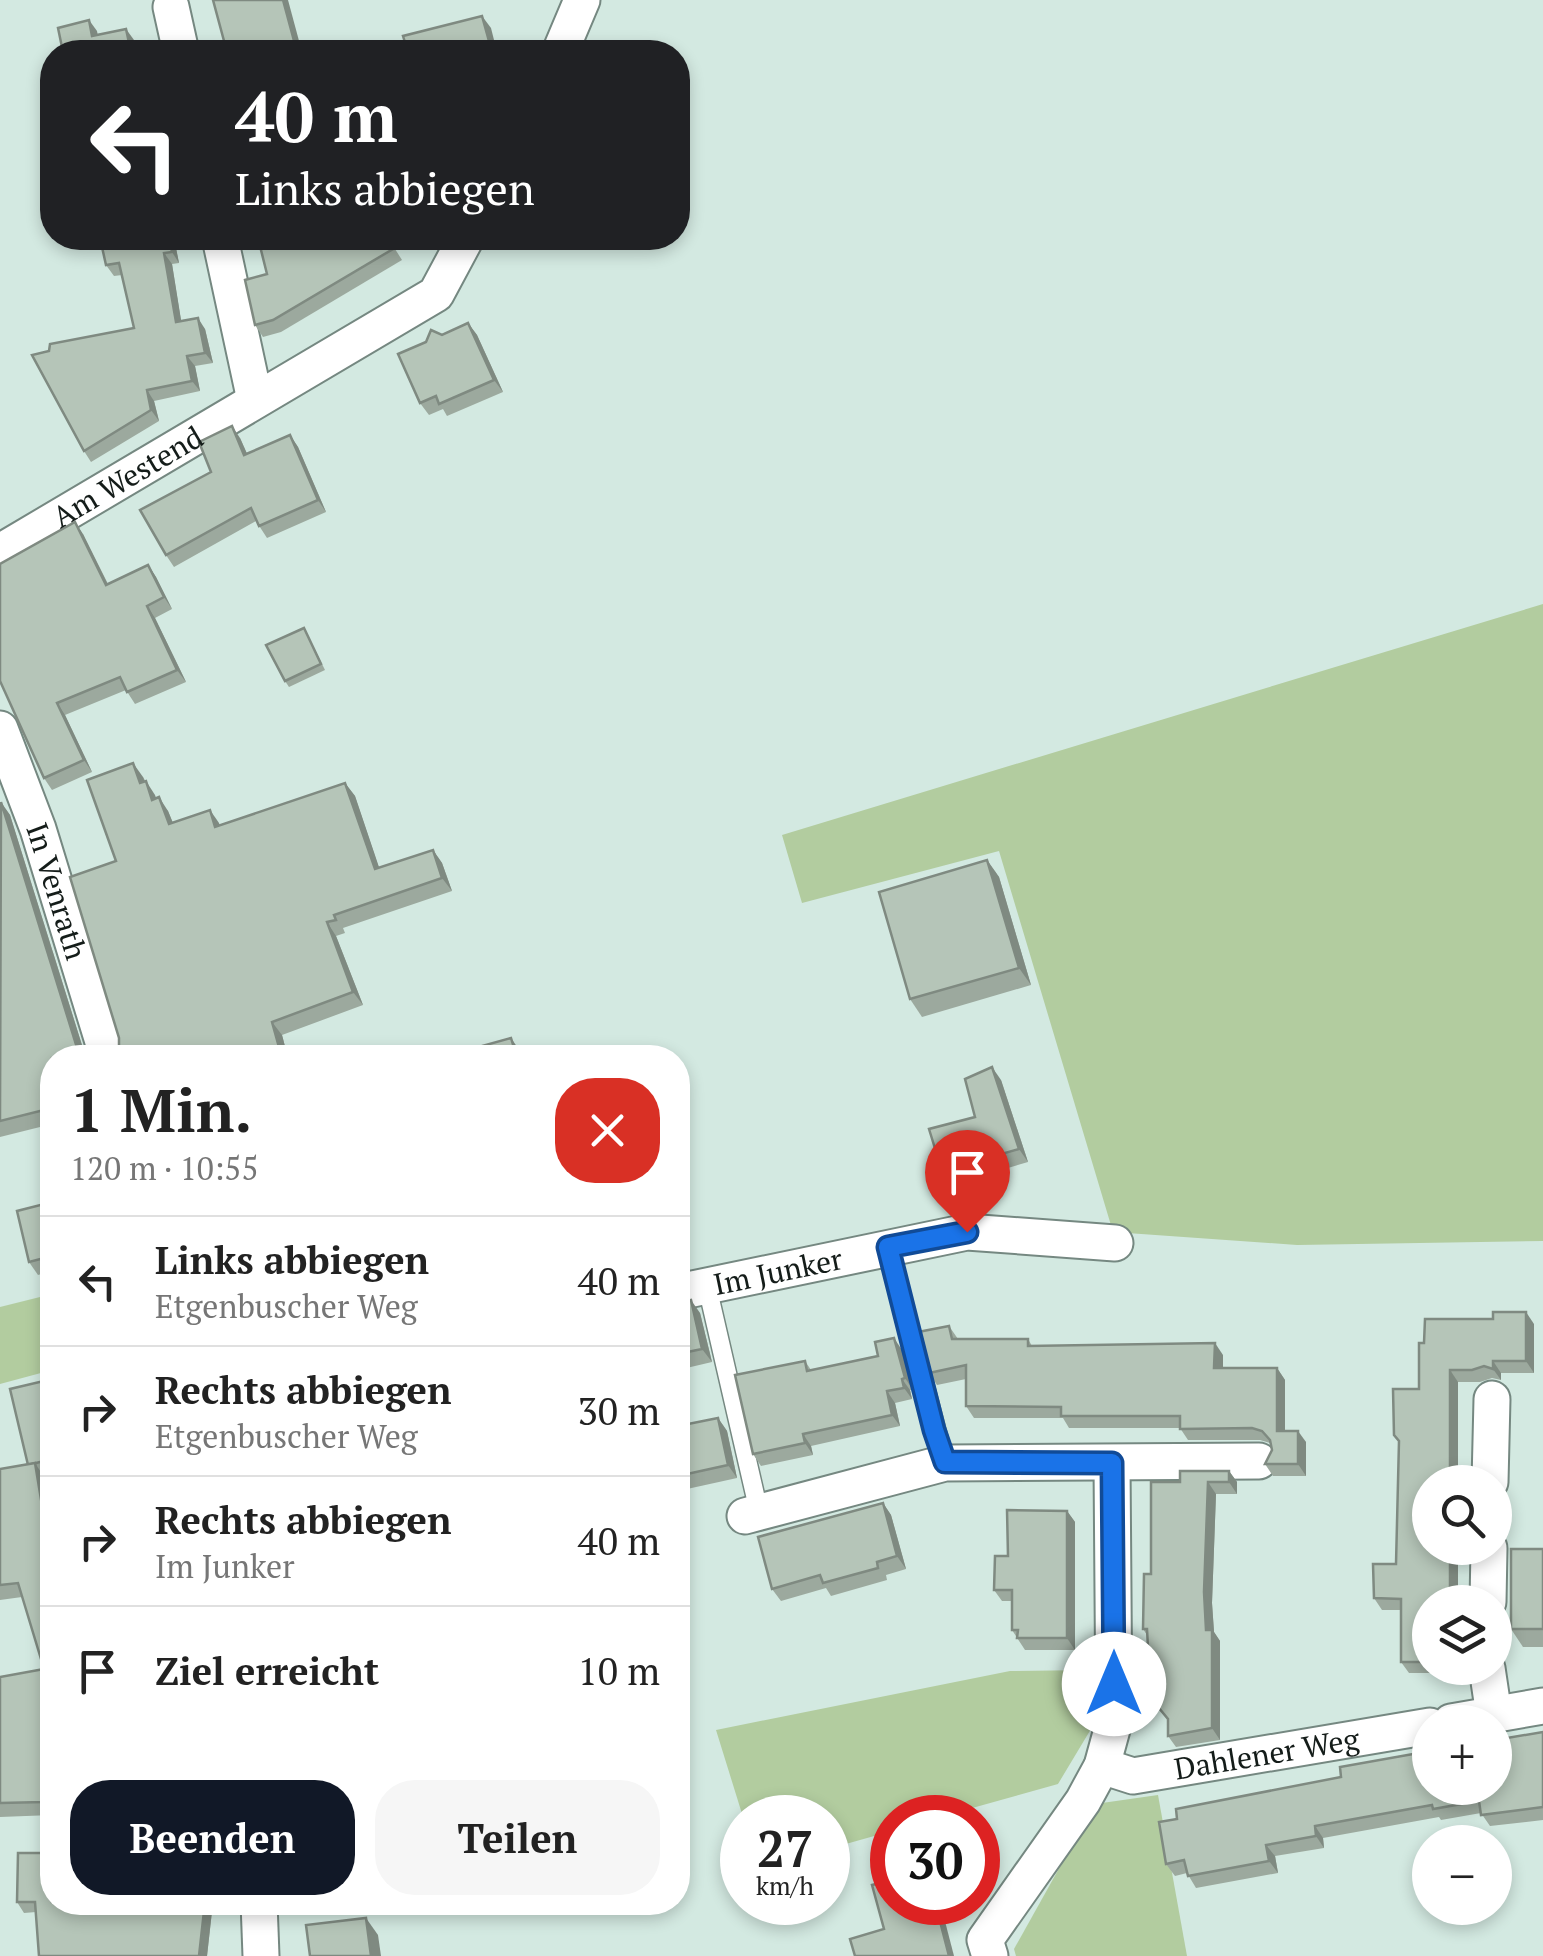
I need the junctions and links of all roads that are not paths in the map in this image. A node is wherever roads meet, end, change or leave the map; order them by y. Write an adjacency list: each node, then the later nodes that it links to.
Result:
1 (582, 0): 4 (street)
2 (171, 6): 3 (street)
3 (178, 40)
4 (565, 40)
5 (223, 250): 7 (street)
6 (460, 250): 7 (street, Am Westend)
7 (255, 400): 8 (street, Am Westend)
8 (0, 552)
9 (0, 729): 10 (street, In Venrath)
10 (104, 1045)
11 (1115, 1244): 12 (street, Im Junker)
12 (888, 1247): 13 (street, Im Junker); 16 (lane)
13 (692, 1289): 19 (lane)
14 (1492, 1398): 18 (street)
15 (1259, 1461): 17 (street)
16 (945, 1462): 17 (street); 19 (street)
17 (1112, 1463): 23 (street)
18 (1490, 1465)
19 (752, 1514)
20 (1543, 1706): 21 (street)
21 (1512, 1711)
22 (1412, 1729): 23 (street, Dahlener Weg)
23 (1102, 1766): 26 (street)
24 (260, 1915): 25 (street)
25 (261, 1956)
26 (990, 1956)

